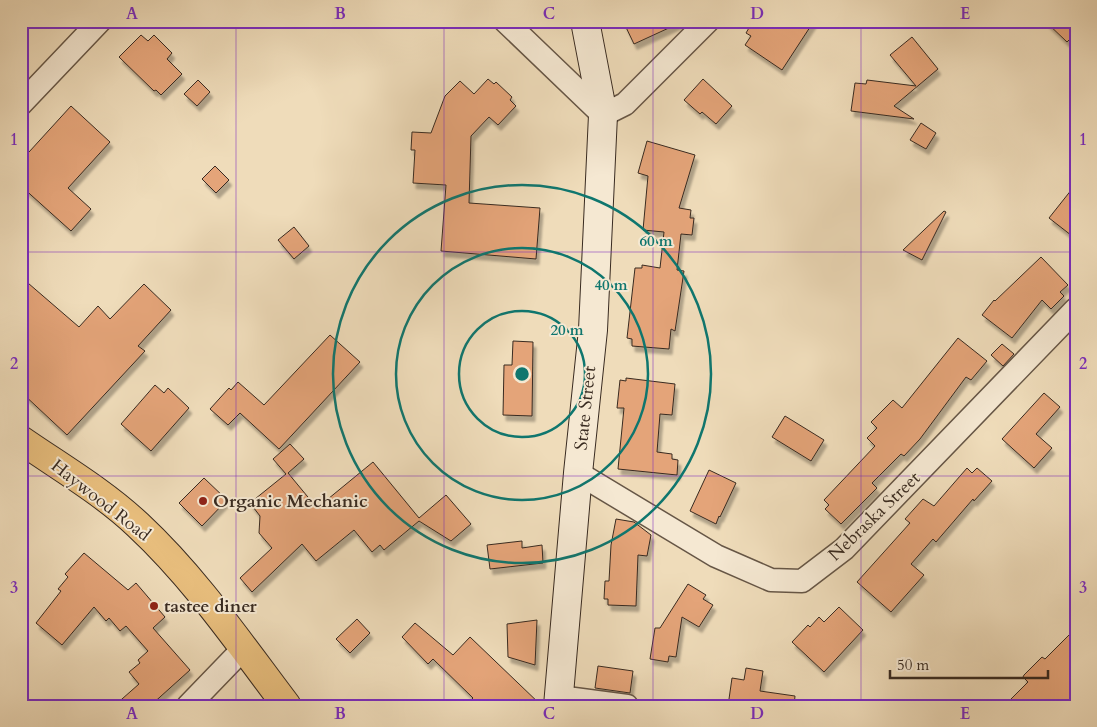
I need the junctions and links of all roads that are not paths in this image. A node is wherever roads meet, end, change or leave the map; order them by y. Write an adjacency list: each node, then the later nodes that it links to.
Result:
1 (100, 21): 5 (street)
2 (505, 21): 6 (street)
3 (585, 21): 6 (street, State Street)
4 (708, 21): 6 (street)
5 (21, 104)
6 (603, 115): 9 (street, State Street)
7 (1076, 309): 9 (street, Nebraska Street)
8 (21, 440): 10 (main road, Haywood Road)
9 (578, 473): 11 (street, State Street)
10 (243, 648): 12 (street); 13 (main road, Haywood Road)
11 (558, 701): 14 (street)
12 (188, 706)
13 (287, 706)
14 (627, 706)

